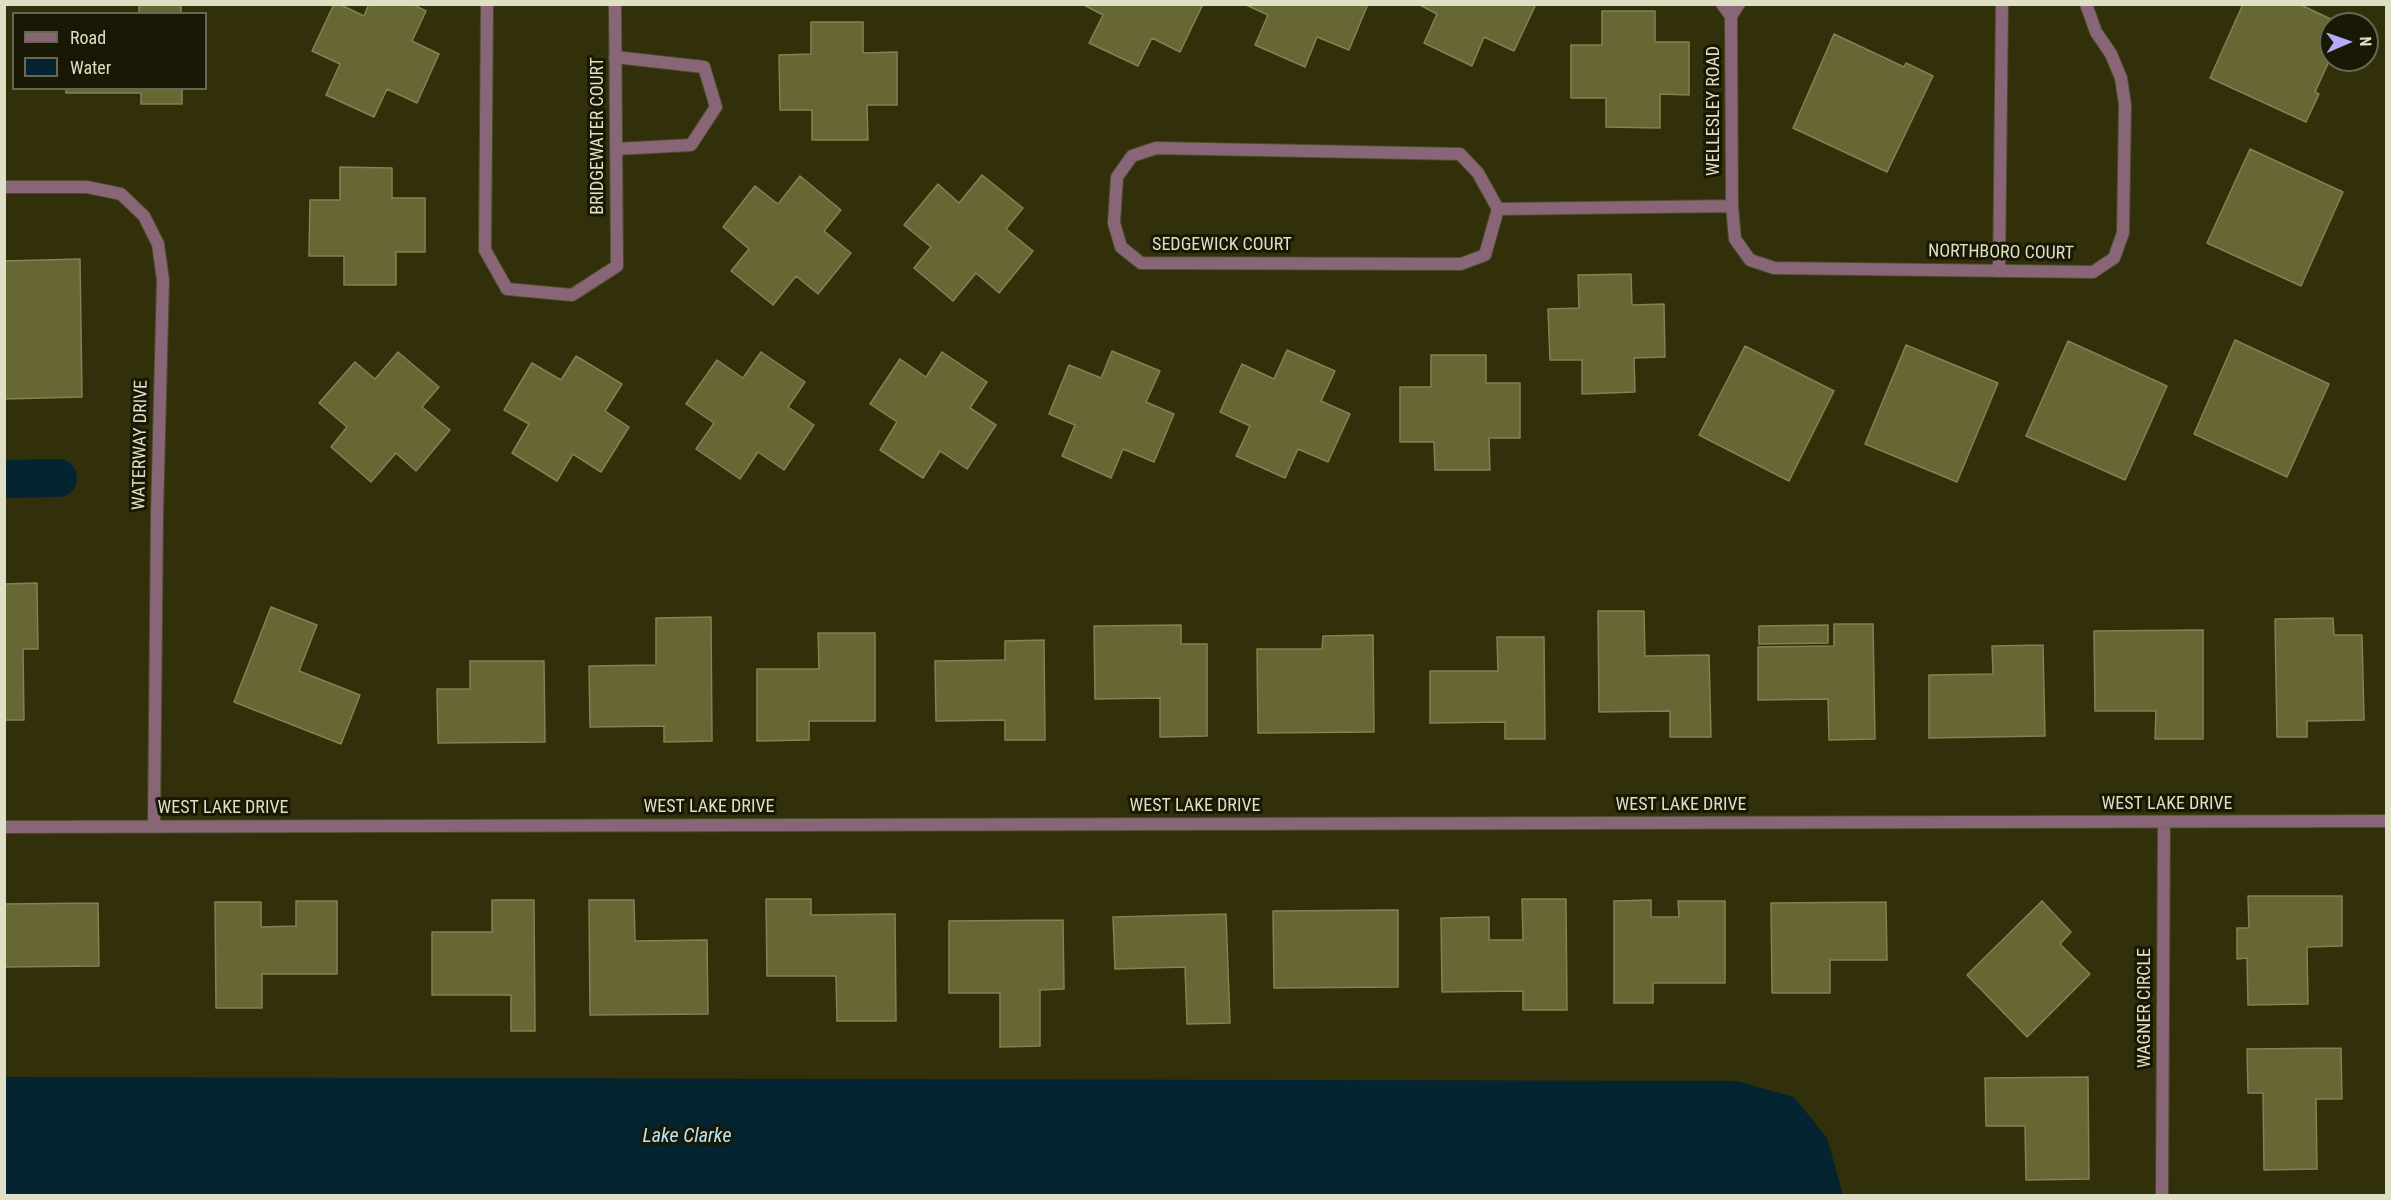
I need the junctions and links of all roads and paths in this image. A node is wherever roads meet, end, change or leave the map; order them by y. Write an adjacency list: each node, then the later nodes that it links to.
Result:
1 (487, 4): 9 (street, BRIDGEWATER COURT)
2 (615, 4): 8 (street, BRIDGEWATER COURT)
3 (1722, 4): 7 (street)
4 (1739, 4): 7 (street)
5 (2002, 4): 13 (street)
6 (2086, 4): 13 (street, NORTHBORO COURT)
7 (1731, 16): 11 (street, WELLESLEY ROAD)
8 (615, 57): 9 (street, BRIDGEWATER COURT); 9 (street)
9 (616, 149)
10 (4, 187): 16 (street, WATERWAY DRIVE)
11 (1732, 206): 12 (street); 13 (street, NORTHBORO COURT)
12 (1498, 209): 12 (street, SEDGEWICK COURT)
13 (1999, 271)
14 (2386, 821): 15 (street, WEST LAKE DRIVE)
15 (2164, 822): 16 (street, WEST LAKE DRIVE); 18 (street, WAGNER CIRCLE)
16 (154, 826): 17 (street, WEST LAKE DRIVE)
17 (4, 827)
18 (2162, 1196)

